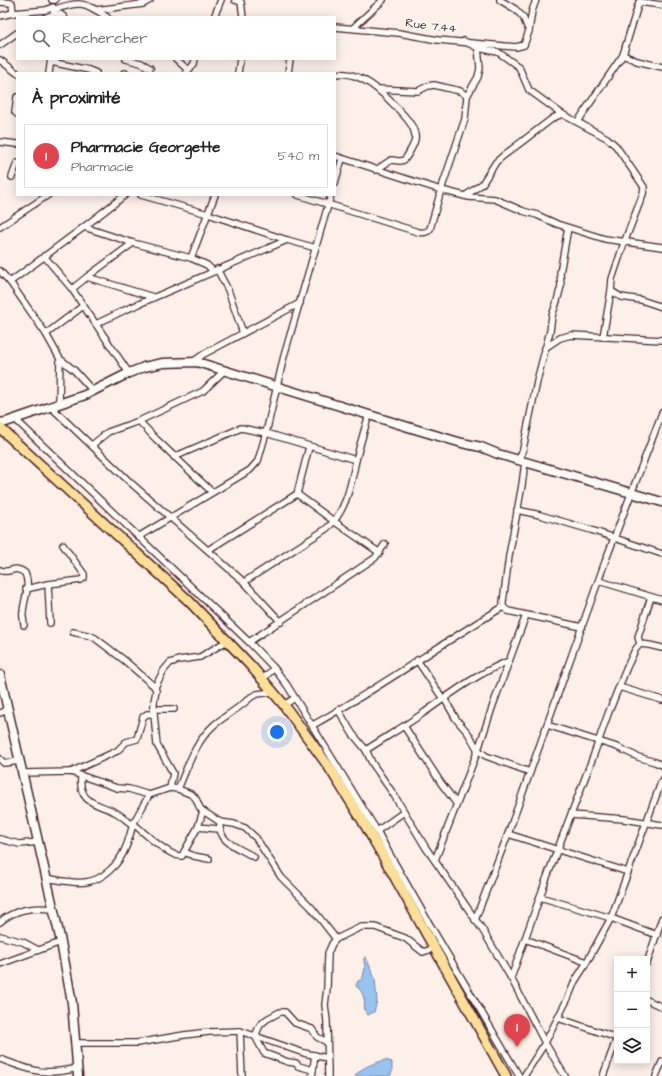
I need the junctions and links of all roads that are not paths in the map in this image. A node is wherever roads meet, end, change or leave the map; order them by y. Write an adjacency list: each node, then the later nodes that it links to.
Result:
1 (55, 0): 11 (street)
2 (150, 0): 12 (street)
3 (222, 0): 18 (street)
4 (235, 0): 19 (street)
5 (383, 0): 21 (street)
6 (500, 0): 22 (street)
7 (536, 0): 22 (street)
8 (639, 1): 10 (street); 27 (street)
9 (0, 2): 13 (street)
10 (662, 5)
11 (53, 8): 12 (street); 13 (street); 15 (street); 16 (street)
12 (96, 10): 17 (street)
13 (13, 13): 14 (street)
14 (0, 16)
15 (47, 16)
16 (63, 16)
17 (105, 16)
18 (214, 16)
19 (242, 16)
20 (336, 27): 21 (street, Rue 7.44)
21 (353, 28): 24 (street, Rue 7.44)
22 (529, 32): 24 (street, Rue 7.44)
23 (16, 35): 25 (street)
24 (464, 41): 26 (street)
25 (0, 44)
26 (478, 48): 45 (street); 46 (street)
27 (623, 56): 35 (street); 47 (street)
28 (0, 60): 38 (street)
29 (130, 60): 36 (street)
30 (177, 60): 37 (street)
31 (240, 60): 41 (street)
32 (290, 60): 42 (street)
33 (51, 61): 39 (street); 40 (street)
34 (196, 61): 37 (street)
35 (662, 67)
36 (150, 68)
37 (187, 71)
38 (16, 72)
39 (49, 72)
40 (93, 72)
41 (238, 72)
42 (288, 72)
43 (336, 74): 44 (street)
44 (378, 89): 45 (street); 53 (street)
45 (467, 96): 56 (street)
46 (562, 114): 47 (street); 64 (street)
47 (578, 122): 73 (street)
48 (0, 142): 49 (street)
49 (16, 144)
50 (336, 156): 51 (street)
51 (342, 159): 53 (street); 55 (street)
52 (16, 166): 54 (street)
53 (376, 170): 56 (street)
54 (12, 177)
55 (336, 180)
56 (441, 190): 64 (street); 66 (street)
57 (38, 196): 65 (street)
58 (47, 196): 65 (street)
59 (124, 196): 69 (street)
60 (145, 196): 67 (street)
61 (215, 196): 67 (street)
62 (301, 196): 66 (street)
63 (331, 196): 66 (street)
64 (465, 196): 70 (street)
65 (38, 202): 68 (street)
66 (329, 204): 75 (street)
67 (208, 214): 71 (street); 77 (street)
68 (0, 227)
69 (84, 227): 72 (street); 76 (street)
70 (568, 228): 73 (street); 93 (street)
71 (286, 240): 75 (street); 78 (street)
72 (133, 243): 77 (street); 80 (street)
73 (624, 243): 74 (street); 83 (street)
74 (662, 247)
75 (316, 248): 85 (street)
76 (44, 256): 81 (street); 82 (street)
77 (191, 258): 78 (street)
78 (215, 270): 84 (street); 89 (street)
79 (0, 271): 81 (street)
80 (87, 277): 82 (street); 84 (street)
81 (10, 282): 90 (street)
82 (72, 289): 86 (street)
83 (611, 291): 87 (street); 91 (street)
84 (153, 297): 88 (street)
85 (300, 303): 89 (street); 98 (street)
86 (84, 306): 88 (street); 90 (street)
87 (662, 307)
88 (96, 324): 97 (street)
89 (243, 333): 95 (street)
90 (46, 334): 94 (street)
91 (603, 337): 92 (street); 93 (street)
92 (662, 340)
93 (545, 348): 111 (street)
94 (60, 358): 99 (street); 100 (street)
95 (194, 361): 96 (street); 97 (street)
96 (225, 370): 98 (street); 104 (street)
97 (130, 373): 99 (street)
98 (277, 386): 102 (street); 106 (street)
99 (92, 390): 100 (street)
100 (55, 406): 103 (street); 107 (street)
101 (662, 413): 113 (street)
102 (369, 415): 110 (street); 111 (street)
103 (15, 419): 105 (street); 119 (street)
104 (139, 421): 107 (street); 109 (street)
105 (1, 422): 140 (main road)
106 (266, 433): 108 (street); 109 (street); 112 (street)
107 (92, 445): 117 (street)
108 (309, 447): 110 (street); 114 (street)
109 (174, 457): 112 (street)
110 (356, 460): 118 (street)
111 (522, 461): 113 (street); 116 (street)
112 (212, 492): 117 (street)
113 (632, 493): 115 (street); 120 (street)
114 (297, 494): 118 (street); 123 (street)
115 (662, 502)
116 (517, 510): 120 (street); 133 (street)
117 (170, 517): 119 (street); 123 (street)
118 (334, 522): 124 (street); 128 (street)
119 (138, 537): 141 (street)
120 (615, 538): 125 (street); 127 (street)
121 (385, 544): 124 (street)
122 (63, 545): 129 (street)
123 (208, 550): 128 (street)
124 (380, 552): 135 (street)
125 (662, 554)
126 (0, 570): 130 (street)
127 (599, 581): 131 (street); 138 (street)
128 (244, 582): 135 (street)
129 (48, 584): 130 (street); 136 (street)
130 (26, 589): 137 (street)
131 (651, 597): 132 (street); 142 (street)
132 (662, 600)
133 (503, 607): 134 (street); 144 (street)
134 (526, 615): 138 (street); 145 (street)
135 (281, 622): 141 (street)
136 (50, 623)
137 (24, 625)
138 (582, 627): 162 (street)
139 (73, 632): 149 (street)
140 (227, 641): 148 (main road); 149 (street)
141 (249, 642): 146 (street)
142 (640, 644): 143 (street); 150 (street)
143 (662, 648)
144 (417, 660): 153 (street); 158 (street)
145 (509, 661): 153 (street); 166 (street)
146 (274, 668): 148 (street); 152 (street)
147 (0, 675): 157 (street)
148 (263, 680): 151 (main road)
149 (155, 687): 159 (street)
150 (619, 687): 154 (street); 164 (street)
151 (273, 692): 155 (main road); 176 (street)
152 (296, 698): 155 (street); 161 (street)
153 (443, 699): 163 (street); 166 (street)
154 (662, 700)
155 (284, 706): 210 (main road)
156 (174, 709): 159 (street)
157 (9, 710): 160 (street); 168 (street)
158 (339, 710): 161 (street); 165 (street)
159 (153, 711): 170 (street); 175 (street)
160 (0, 713)
161 (313, 725): 188 (street)
162 (547, 725): 164 (street); 171 (street)
163 (404, 726): 165 (street); 178 (street)
164 (598, 741): 169 (street); 181 (street)
165 (366, 750): 180 (street)
166 (478, 750): 171 (street); 178 (street)
167 (0, 759): 168 (street)
168 (20, 761): 172 (street)
169 (662, 765)
170 (70, 772): 172 (street); 173 (street)
171 (530, 772): 189 (street)
172 (23, 773): 191 (street)
173 (82, 776): 177 (street); 184 (street)
174 (662, 780): 183 (street)
175 (170, 788): 176 (street); 177 (street)
176 (178, 789): 179 (street)
177 (149, 795): 184 (street)
178 (456, 803): 196 (street)
179 (203, 811): 182 (street); 186 (street)
180 (404, 812): 188 (street); 196 (street)
181 (571, 815): 183 (street); 192 (street)
182 (220, 822): 187 (street); 207 (street)
183 (646, 823): 185 (street); 197 (street)
184 (133, 825): 193 (street); 198 (street)
185 (662, 826)
186 (198, 827): 187 (street); 193 (street)
187 (219, 830): 194 (street)
188 (377, 830): 235 (street)
189 (508, 834): 192 (street); 203 (street)
190 (0, 839): 191 (street)
191 (39, 842): 198 (street)
192 (557, 849): 197 (street); 199 (street)
193 (184, 852): 195 (street)
194 (254, 857)
195 (209, 859)
196 (435, 860): 203 (street)
197 (628, 872): 201 (street)
198 (46, 878): 200 (street)
199 (540, 897): 201 (street); 208 (street)
200 (52, 909): 204 (street); 209 (street)
201 (611, 918): 205 (street); 213 (street)
202 (662, 918): 205 (street)
203 (475, 920): 215 (street)
204 (0, 922)
205 (656, 935): 212 (street)
206 (0, 936): 211 (street)
207 (336, 939): 210 (street); 222 (street)
208 (525, 940): 213 (street); 215 (street)
209 (60, 942): 211 (street); 223 (street)
210 (435, 948): 234 (main road)
211 (38, 950): 214 (street)
212 (649, 956)
213 (586, 962): 218 (street)
214 (0, 964)
215 (511, 978): 224 (street)
216 (650, 1001): 217 (street)
217 (662, 1007)
218 (558, 1018): 221 (street); 224 (street)
219 (240, 1031): 220 (street); 223 (street); 232 (street)
220 (255, 1036): 222 (street); 226 (street); 231 (street)
221 (614, 1037)
222 (327, 1042): 227 (street)
223 (76, 1043): 230 (street)
224 (545, 1043): 236 (street); 237 (street)
225 (614, 1046): 238 (street)
226 (315, 1055): 227 (street); 231 (street)
227 (327, 1058): 233 (street)
228 (0, 1059): 230 (street)
229 (662, 1062): 239 (street)
230 (78, 1072)
231 (312, 1073)
232 (242, 1076)
233 (327, 1076)
234 (506, 1076)
235 (519, 1076)
236 (524, 1076)
237 (565, 1076)
238 (603, 1076)
239 (656, 1076)

